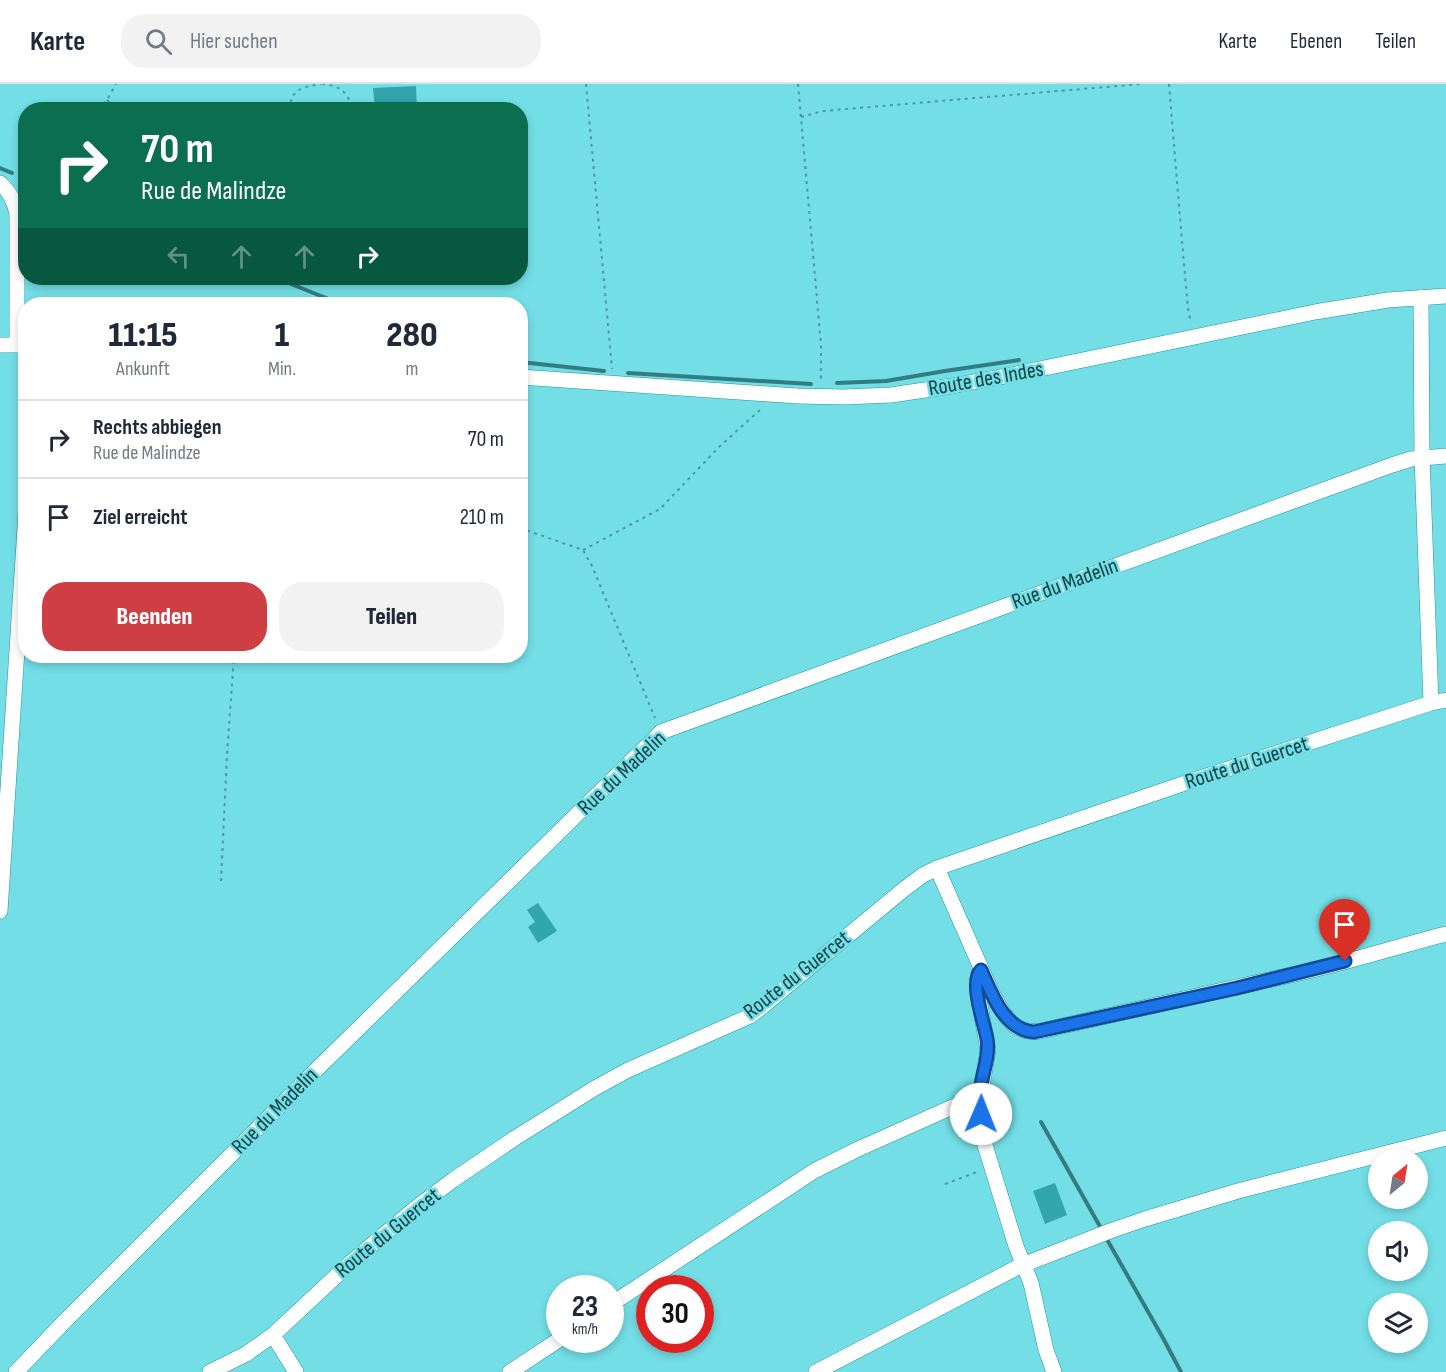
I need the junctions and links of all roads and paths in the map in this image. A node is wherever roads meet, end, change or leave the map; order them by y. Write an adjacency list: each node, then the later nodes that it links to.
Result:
1 (116, 84): 7 (path)
2 (321, 84): 8 (path); 9 (path)
3 (586, 84): 19 (path)
4 (798, 84): 10 (path)
5 (1141, 84): 10 (path)
6 (1169, 84): 15 (path)
7 (107, 100)
8 (291, 102)
9 (350, 102)
10 (801, 117): 21 (path)
11 (0, 183): 12 (street)
12 (18, 254)
13 (1446, 296): 14 (street, Route des Indes)
14 (1421, 297): 15 (street, Route des Indes); 23 (street)
15 (1194, 336): 21 (street, Route des Indes)
16 (0, 345): 17 (street)
17 (18, 345)
18 (528, 378): 19 (street, Route des Indes)
19 (613, 383): 20 (street, Route des Indes)
20 (770, 394): 21 (street, Route des Indes); 25 (path)
21 (821, 397)
22 (1446, 456): 23 (street, Rue du Madelin)
23 (1422, 457): 28 (street); 29 (street, Rue du Madelin)
24 (528, 531): 25 (path)
25 (583, 550): 29 (path)
26 (18, 635): 32 (street)
27 (233, 663): 31 (path)
28 (1438, 702): 30 (street, Route du Guercet)
29 (661, 732): 43 (street, Rue du Madelin)
30 (937, 868): 34 (street); 41 (street, Route du Guercet)
31 (221, 881)
32 (0, 911)
33 (1446, 934): 34 (street)
34 (981, 970): 35 (street)
35 (980, 1097): 37 (street); 40 (street)
36 (1446, 1138): 39 (street)
37 (991, 1167): 38 (path); 39 (street)
38 (945, 1184)
39 (1023, 1265): 47 (street); 48 (street)
40 (624, 1296)
41 (273, 1335): 44 (street, Route du Guercet); 45 (street)
42 (546, 1348): 46 (street)
43 (16, 1372)
44 (210, 1372)
45 (296, 1372)
46 (510, 1372)
47 (816, 1372)
48 (1054, 1372)

